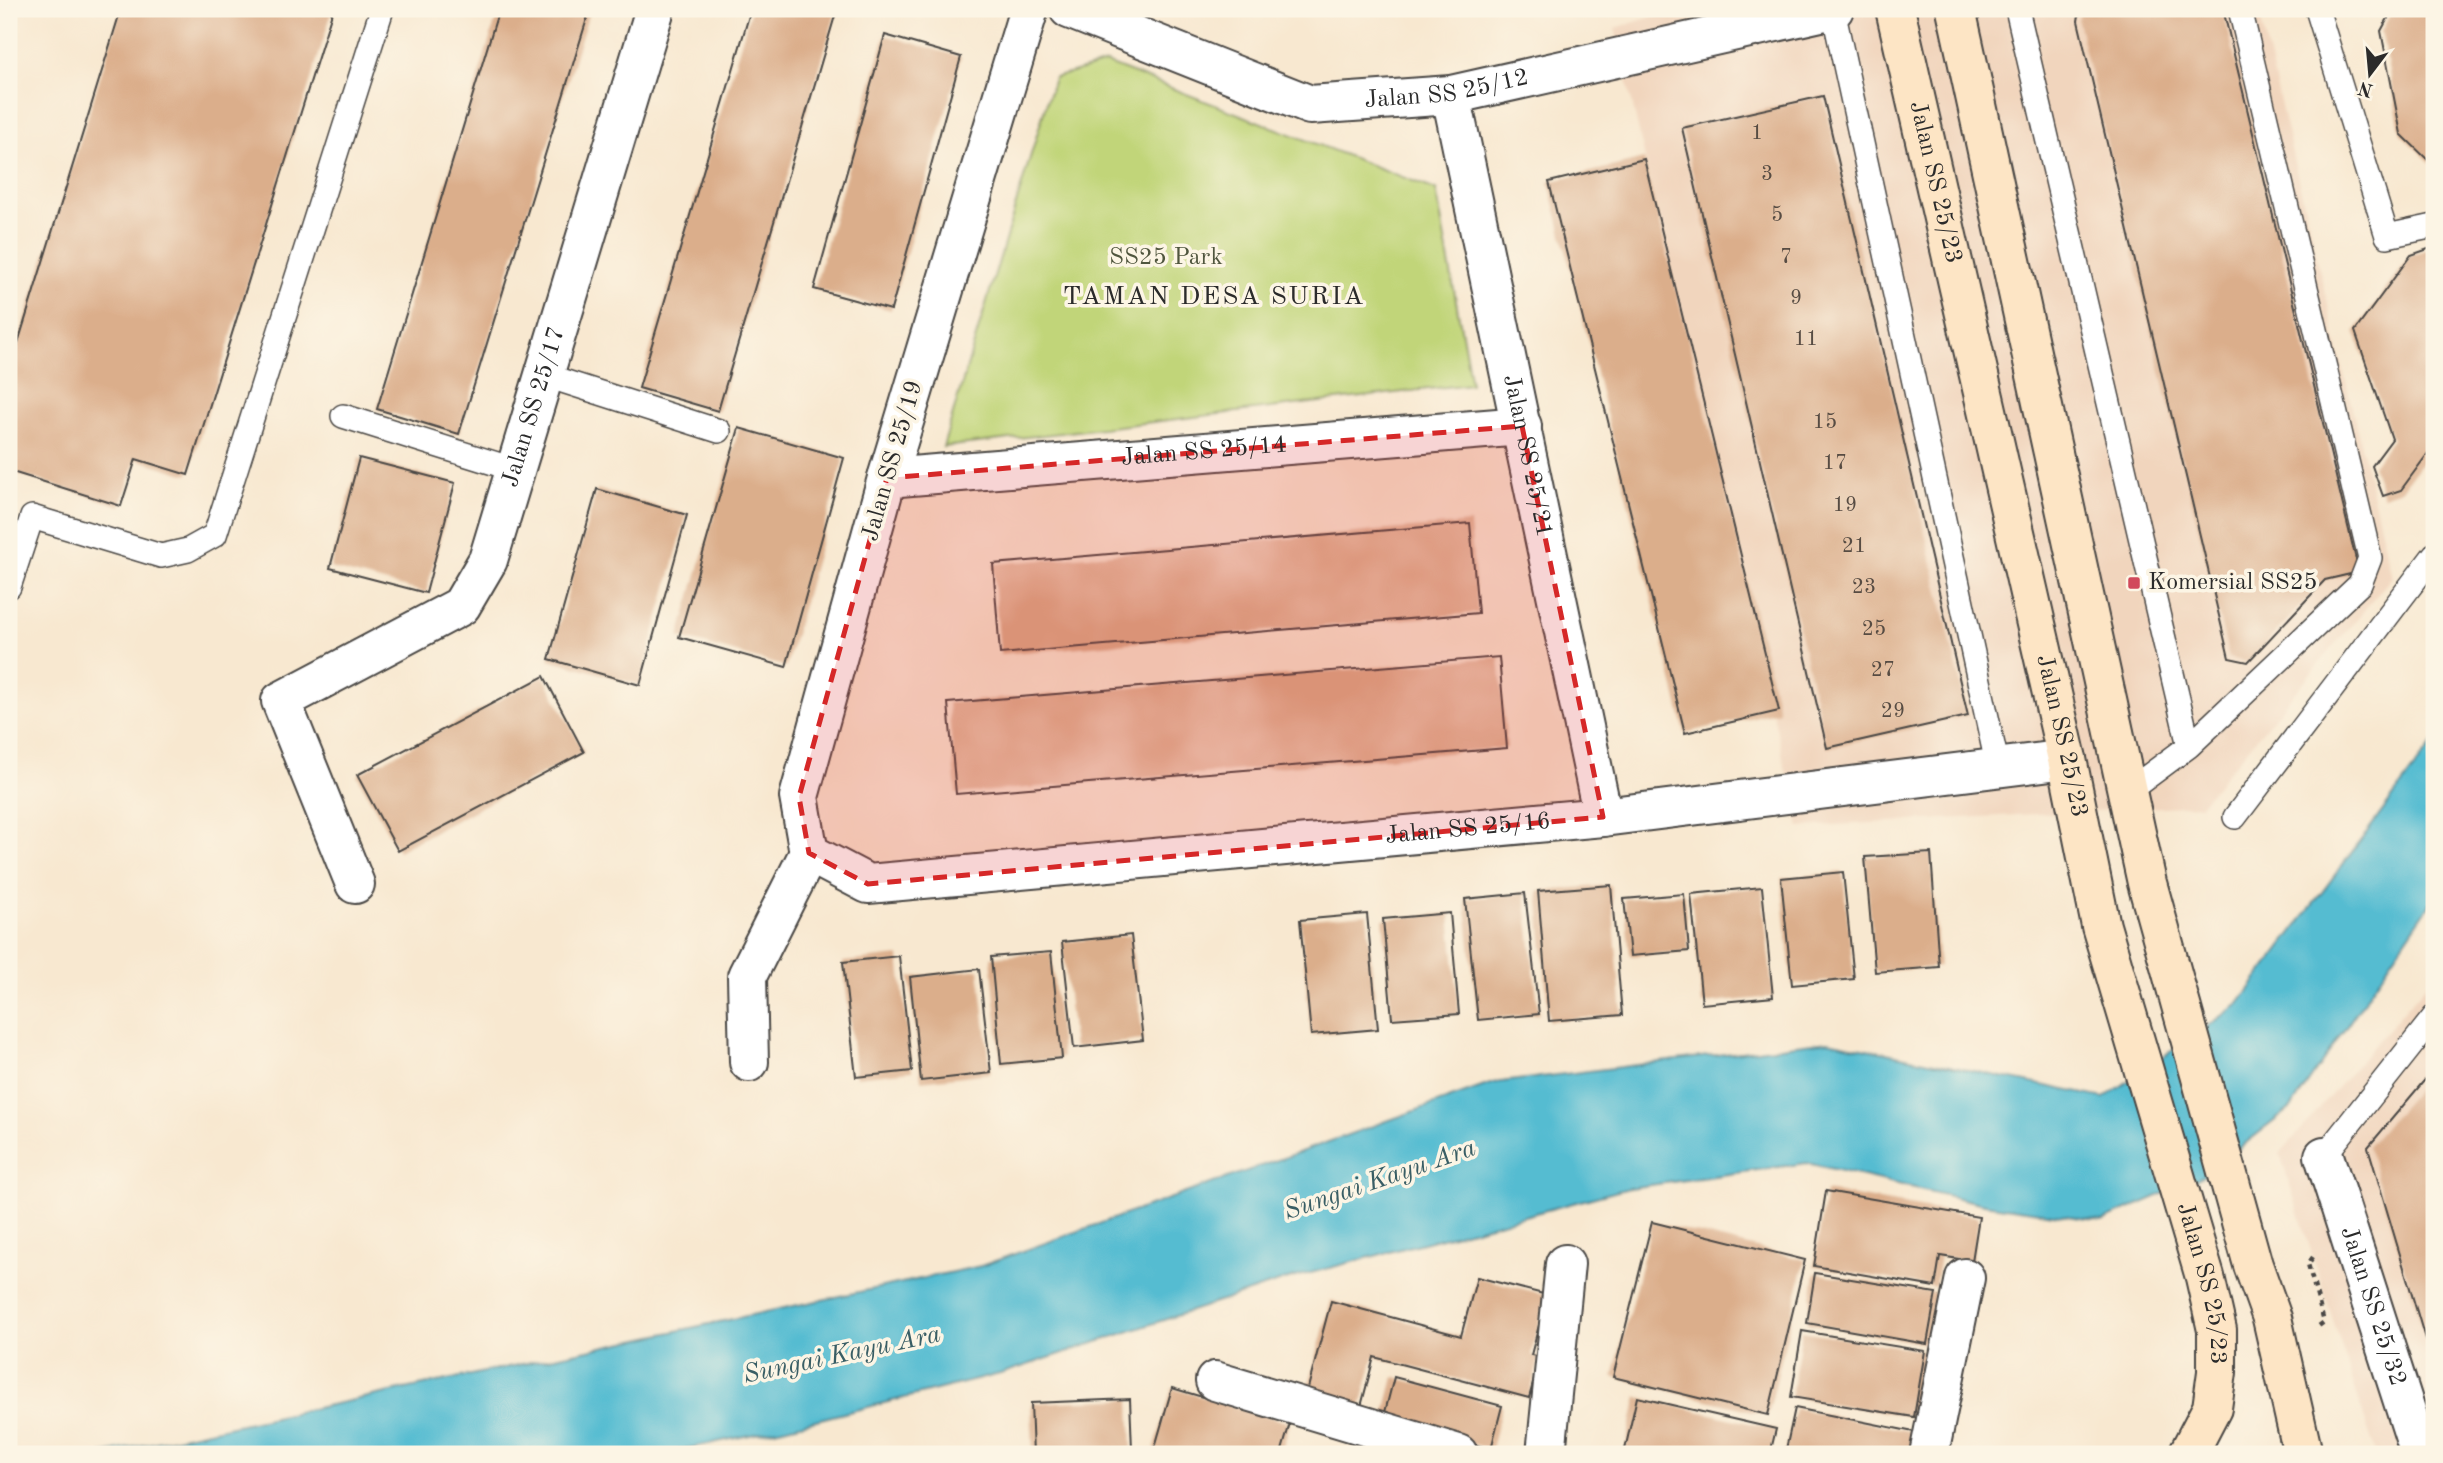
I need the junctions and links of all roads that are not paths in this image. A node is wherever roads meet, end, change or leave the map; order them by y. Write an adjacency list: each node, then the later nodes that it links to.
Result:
1 (382, 9): 20 (lane)
2 (655, 9): 13 (street, Jalan SS 25/17)
3 (1029, 9): 18 (street, Jalan SS 25/19)
4 (1069, 9): 11 (street, Jalan SS 25/12)
5 (1833, 9): 11 (street, Jalan SS 25/12); 23 (lane)
6 (1895, 9): 22 (main road, Jalan SS 25/23)
7 (1956, 9): 24 (main road)
8 (2017, 9): 21 (lane)
9 (2240, 9): 21 (lane)
10 (2318, 9): 12 (lane)
11 (1451, 95): 15 (street, Jalan SS 25/21)
12 (2434, 226)
13 (544, 375): 16 (lane); 17 (street, Jalan SS 25/17)
14 (343, 416): 17 (lane)
15 (1522, 426): 18 (street, Jalan SS 25/14); 25 (street, Jalan SS 25/21)
16 (719, 431)
17 (516, 470): 28 (street, Jalan SS 25/17)
18 (887, 478): 27 (street, Jalan SS 25/19)
19 (2434, 555): 26 (lane)
20 (9, 587)
21 (2189, 746): 24 (lane)
22 (2067, 759): 23 (street, Jalan SS 25/16); 24 (main road); 38 (main road, Jalan SS 25/23)
23 (1998, 768): 25 (street, Jalan SS 25/16)
24 (2128, 797): 39 (main road)
25 (1603, 817): 27 (street, Jalan SS 25/16)
26 (2235, 817)
27 (809, 853): 30 (street)
28 (355, 884)
29 (2434, 1017): 31 (lane)
30 (750, 1062)
31 (2324, 1156): 40 (street, Jalan SS 25/32)
32 (1564, 1264): 36 (street)
33 (1965, 1278): 37 (street)
34 (1214, 1381): 35 (street)
35 (1458, 1454)
36 (1546, 1454)
37 (1929, 1454)
38 (2188, 1454)
39 (2303, 1454)
40 (2420, 1454)

